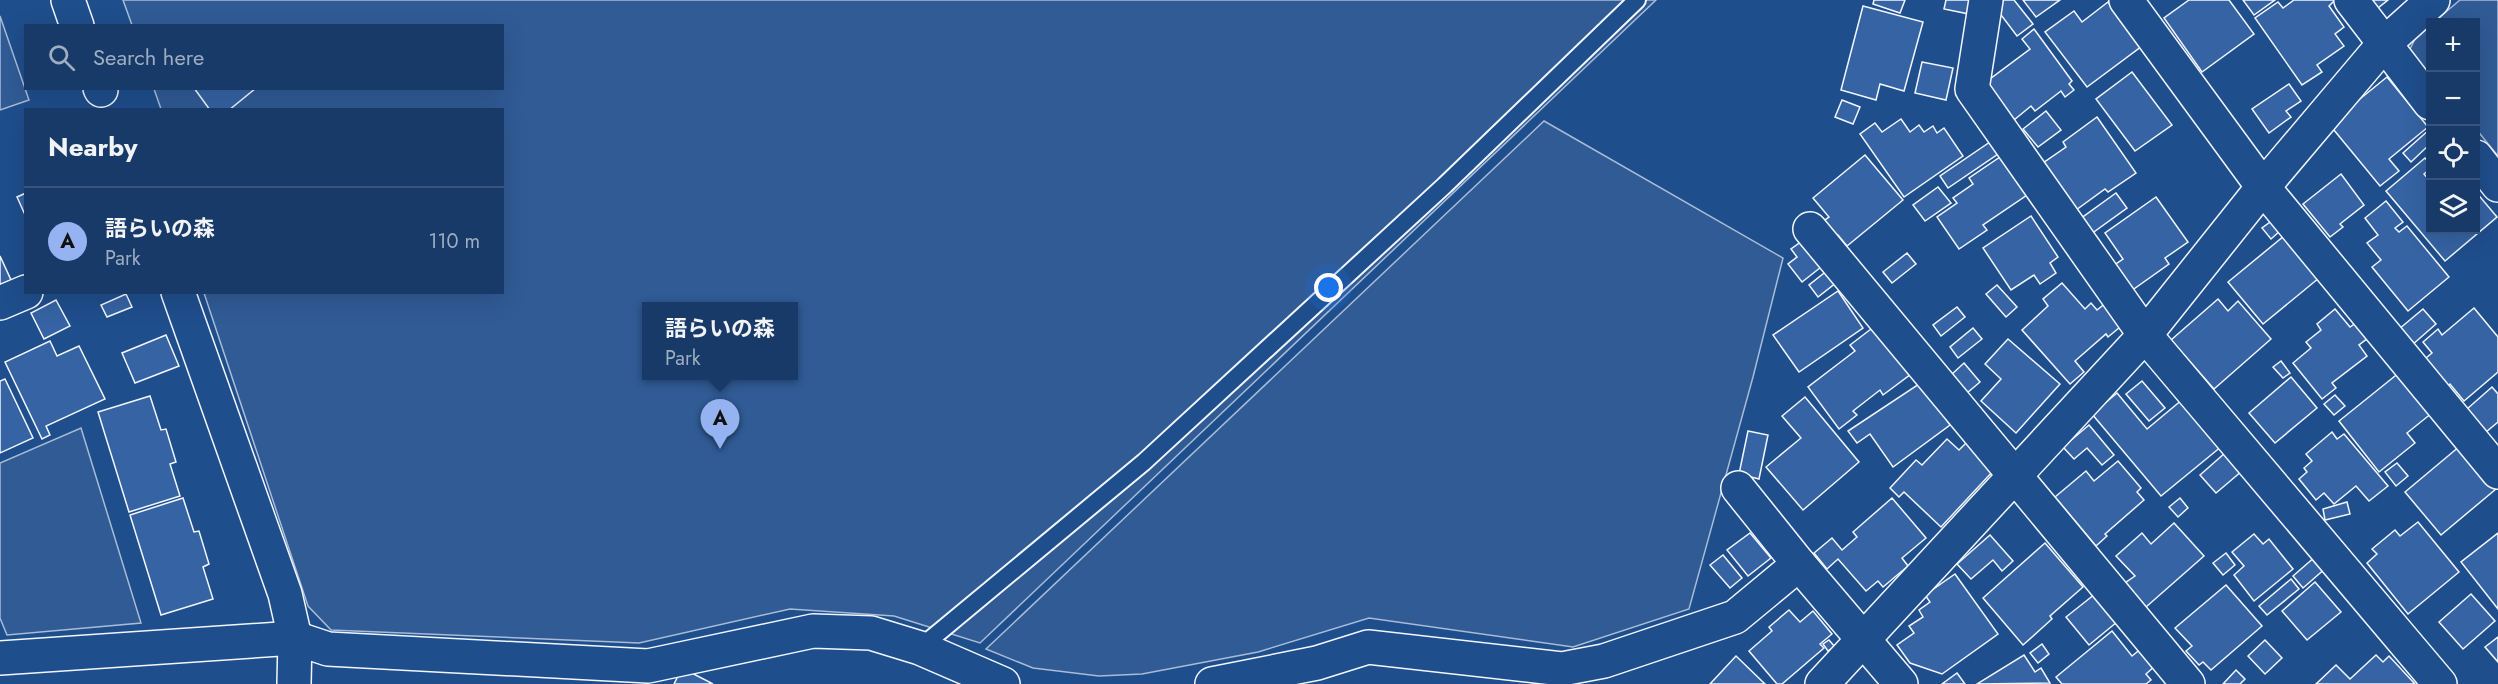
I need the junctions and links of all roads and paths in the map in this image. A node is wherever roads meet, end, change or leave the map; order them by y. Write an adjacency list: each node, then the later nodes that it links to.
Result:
1 (68, 0): 7 (street)
2 (1637, 0): 24 (lane)
3 (1986, 0): 17 (street)
4 (2126, 0): 12 (street)
5 (2350, 0): 8 (street)
6 (2433, 0): 8 (street)
7 (76, 24)
8 (2383, 45): 9 (street); 12 (street)
9 (2426, 98)
10 (2480, 163): 11 (street)
11 (2498, 185)
12 (2263, 187): 17 (street); 18 (street)
13 (1810, 229): 19 (street)
14 (24, 293): 16 (street)
15 (179, 294): 22 (street)
16 (0, 303)
17 (2145, 335): 19 (street); 35 (street)
18 (2498, 472)
19 (2015, 474): 23 (street); 34 (street)
20 (1738, 488): 21 (street)
21 (1799, 564): 23 (street); 28 (street)
22 (295, 638): 25 (street); 27 (street); 29 (street)
23 (1863, 639): 32 (street); 33 (street)
24 (920, 648): 27 (street); 30 (street)
25 (0, 658)
26 (1315, 674): 28 (street); 31 (street)
27 (653, 675)
28 (1560, 676)
29 (294, 684)
30 (1003, 684)
31 (1212, 684)
32 (1822, 684)
33 (1901, 684)
34 (2188, 684)
35 (2440, 684)

